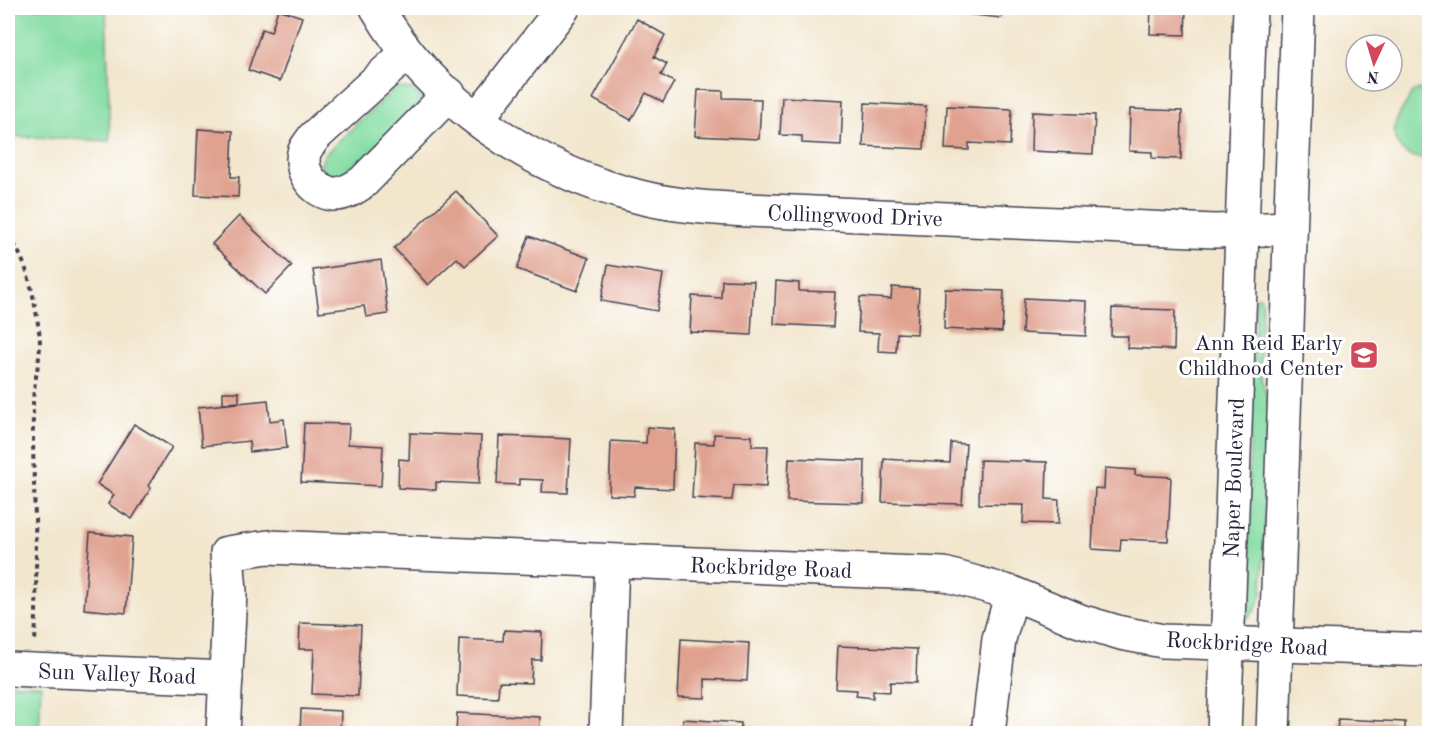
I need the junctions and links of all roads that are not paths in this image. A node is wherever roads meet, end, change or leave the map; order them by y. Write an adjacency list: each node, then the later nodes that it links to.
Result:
1 (377, 8): 5 (street, Collingwood Drive)
2 (563, 8): 7 (street)
3 (1250, 8): 9 (street, Naper Boulevard)
4 (1298, 8): 8 (street)
5 (407, 53): 6 (street, Collingwood Drive); 6 (street)
6 (449, 94): 7 (street, Collingwood Drive)
7 (477, 119): 9 (street, Collingwood Drive)
8 (1290, 228): 9 (street, Collingwood Drive); 13 (street)
9 (1243, 230): 12 (street, Naper Boulevard)
10 (612, 561): 11 (street, Rockbridge Road); 16 (street, Rockbridge Road); 18 (street)
11 (1012, 593): 12 (street, Rockbridge Road); 19 (street)
12 (1227, 642): 13 (street, Rockbridge Road); 20 (street, Naper Boulevard)
13 (1276, 645): 14 (street, Rockbridge Road); 21 (street)
14 (1430, 650)
15 (8, 669): 16 (street, Sun Valley Road)
16 (226, 678): 17 (street)
17 (224, 734)
18 (606, 734)
19 (988, 734)
20 (1224, 734)
21 (1273, 734)

